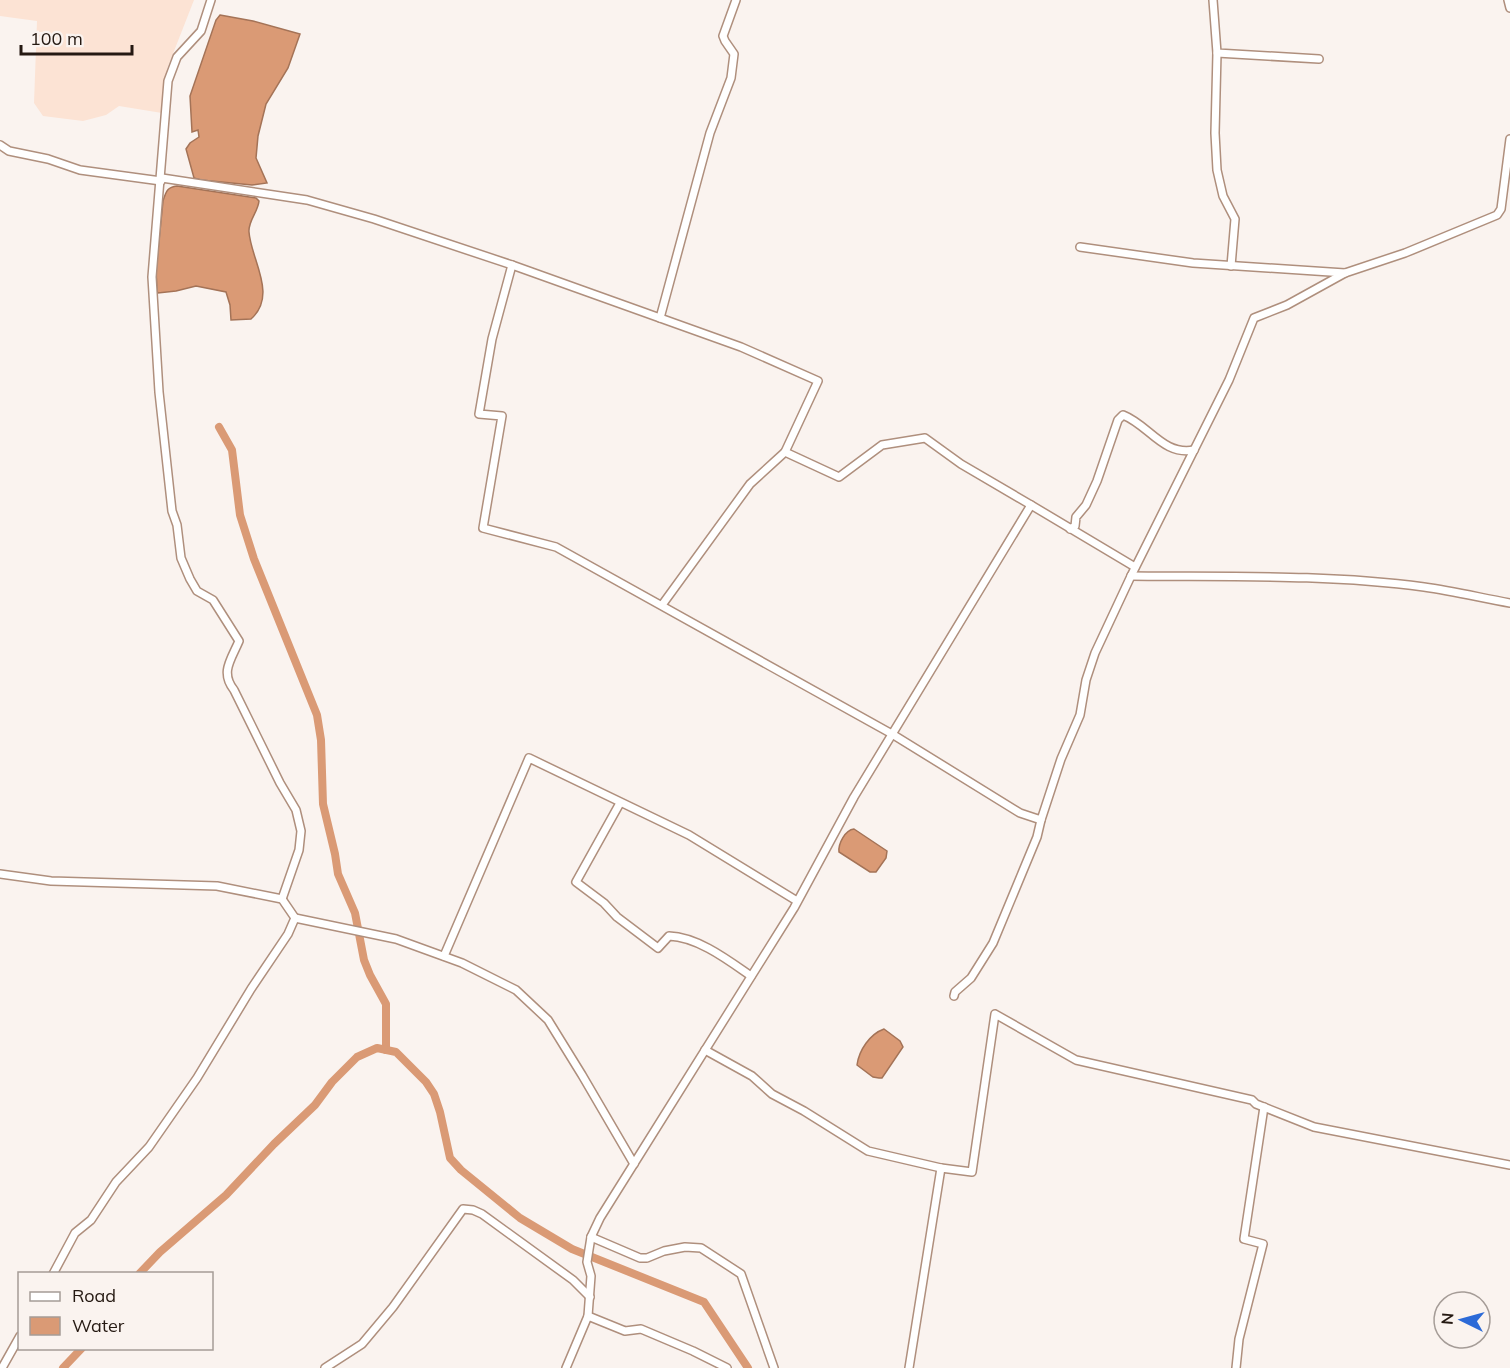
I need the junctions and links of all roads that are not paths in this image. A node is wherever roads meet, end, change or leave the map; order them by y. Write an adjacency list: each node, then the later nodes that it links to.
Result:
1 (211, 0): 10 (street)
2 (736, 0): 15 (street)
3 (1213, 0): 6 (street)
4 (1508, 0): 5 (street)
5 (1510, 8)
6 (1217, 53): 7 (street); 13 (street)
7 (1319, 59)
8 (1510, 139): 14 (street)
9 (0, 144): 10 (street)
10 (161, 179): 12 (street); 28 (street)
11 (1080, 247): 13 (street)
12 (512, 265): 15 (street); 23 (street)
13 (1231, 266): 14 (street)
14 (1345, 273): 16 (street)
15 (660, 318): 17 (street)
16 (1194, 450): 19 (street); 20 (street)
17 (785, 452): 18 (street); 23 (street)
18 (1031, 506): 19 (street); 24 (street)
19 (1070, 528): 20 (street)
20 (1136, 567): 21 (street)
21 (1131, 576): 22 (street); 26 (street)
22 (1510, 603)
23 (662, 605): 24 (street)
24 (892, 734): 26 (street); 29 (street)
25 (621, 803): 29 (street); 31 (street); 32 (street)
26 (1041, 820): 33 (street)
27 (0, 874): 28 (street)
28 (282, 899): 30 (street)
29 (797, 902): 32 (street)
30 (295, 918): 31 (street); 40 (street)
31 (444, 956): 36 (street)
32 (751, 976): 34 (street)
33 (954, 996)
34 (705, 1050): 36 (street); 38 (street)
35 (1264, 1107): 37 (street); 38 (street); 50 (street)
36 (634, 1164): 39 (street)
37 (1510, 1165)
38 (941, 1168): 49 (street)
39 (591, 1237): 41 (street); 48 (street)
40 (54, 1272)
41 (590, 1297): 42 (street); 45 (street)
42 (588, 1317): 46 (street); 47 (street)
43 (18, 1340): 44 (street)
44 (2, 1368)
45 (325, 1368)
46 (566, 1368)
47 (727, 1368)
48 (774, 1368)
49 (909, 1368)
50 (1236, 1368)

